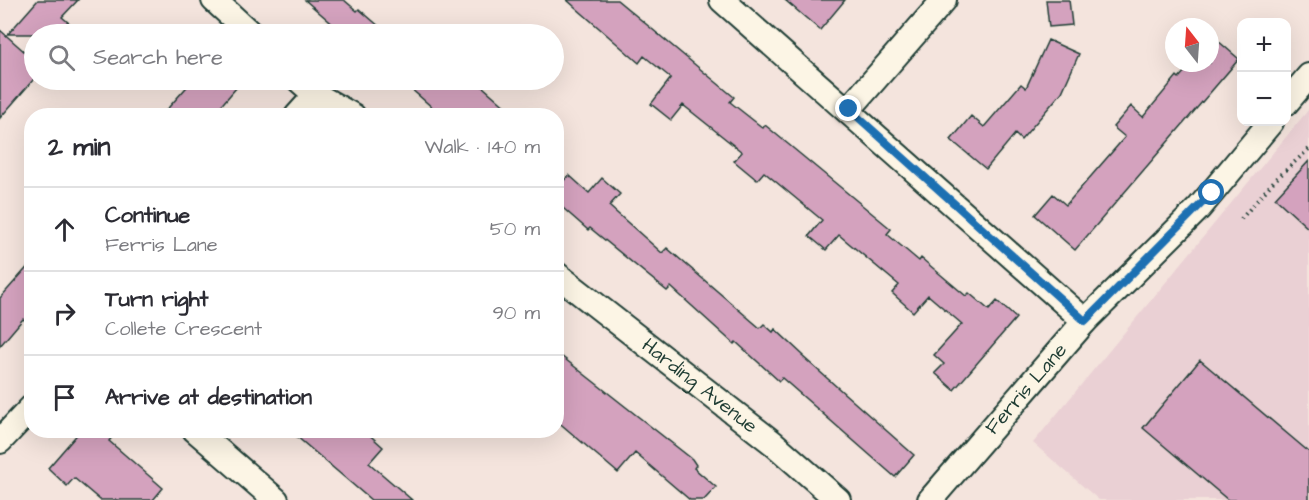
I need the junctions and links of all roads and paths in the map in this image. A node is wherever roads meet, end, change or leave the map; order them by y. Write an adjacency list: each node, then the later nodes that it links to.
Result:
1 (214, 0): 4 (street)
2 (722, 0): 11 (street)
3 (944, 0): 11 (street)
4 (240, 24)
5 (1309, 76): 8 (street)
6 (306, 90): 9 (street)
7 (312, 90): 10 (street)
8 (1291, 98)
9 (300, 108)
10 (340, 108)
11 (849, 109): 16 (street)
12 (1268, 126): 16 (street, Ferris Lane)
13 (1309, 149): 14 (path)
14 (1241, 219)
15 (564, 279): 21 (street, Harding Avenue)
16 (1085, 321): 22 (street, Ferris Lane)
17 (24, 416): 19 (street)
18 (204, 438): 20 (street)
19 (0, 441)
20 (276, 500)
21 (838, 500)
22 (930, 500)

